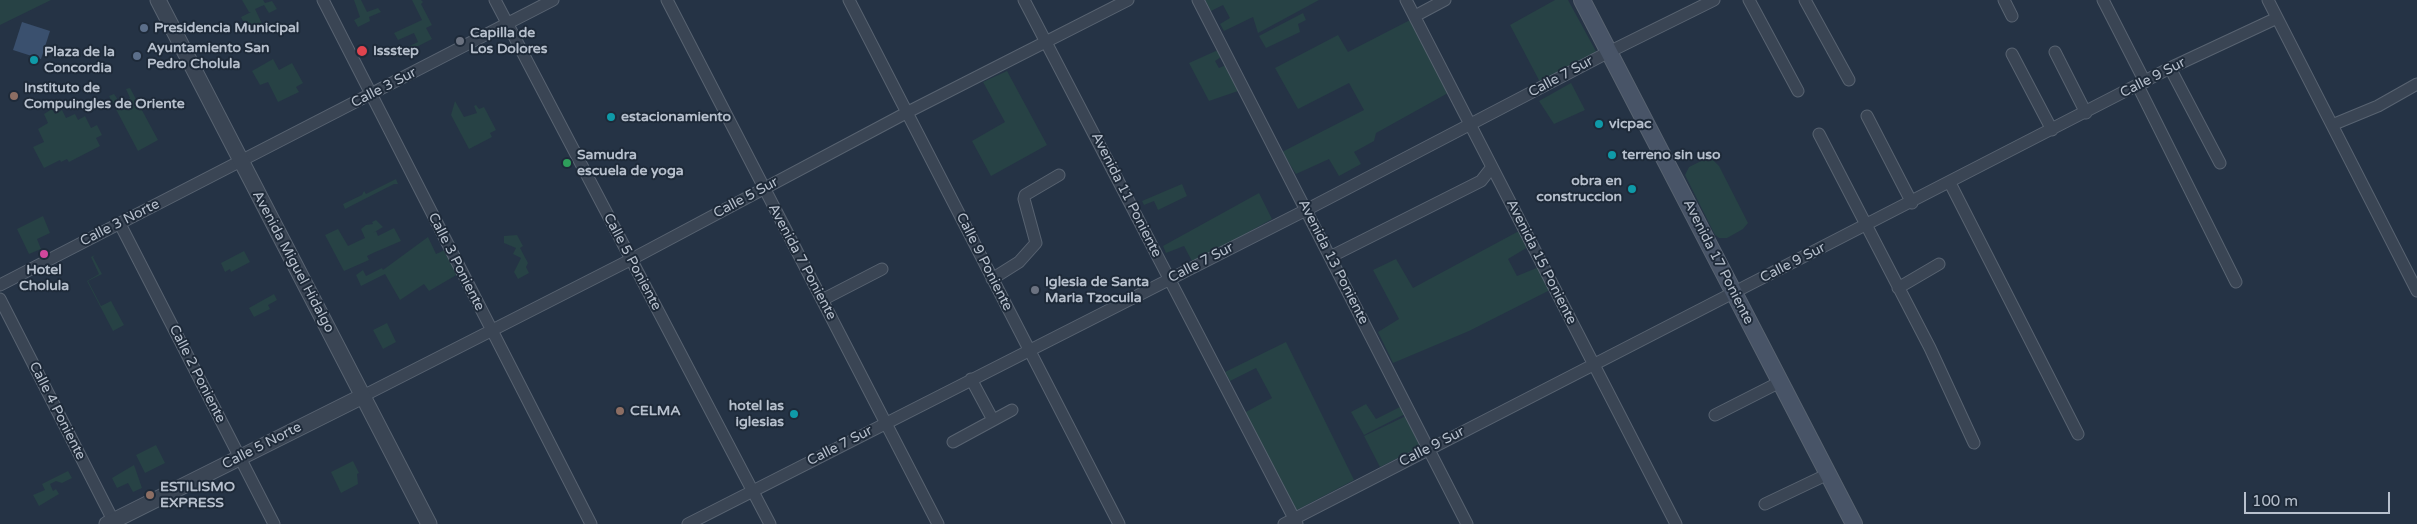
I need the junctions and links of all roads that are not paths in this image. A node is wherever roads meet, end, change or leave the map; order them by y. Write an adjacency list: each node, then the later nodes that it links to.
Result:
1 (158, 0): 40 (street, Avenida Miguel Hidalgo)
2 (323, 0): 32 (street, Calle 3 Poniente)
3 (495, 0): 22 (street, Calle 5 Poniente)
4 (554, 0): 22 (street, Calle 3 Sur)
5 (667, 0): 47 (street, Avenida 7 Poniente)
6 (849, 0): 33 (street, Calle 9 Poniente)
7 (1024, 0): 23 (street, Avenida 11 Poniente)
8 (1128, 0): 23 (street, Calle 5 Sur)
9 (1198, 0): 49 (street, Avenida 13 Poniente)
10 (1406, 0): 19 (street, Avenida 15 Poniente)
11 (1444, 0): 19 (street)
12 (1582, 0): 24 (main road, Avenida 17 Poniente)
13 (1714, 0): 24 (street, Calle 7 Sur)
14 (1749, 0): 31 (street)
15 (1805, 0): 28 (street)
16 (2004, 0): 20 (street)
17 (2103, 0): 29 (street)
18 (2268, 0): 21 (street)
19 (1415, 16): 36 (street, Avenida 15 Poniente)
20 (2012, 16)
21 (2277, 18): 27 (street, Calle 9 Sur); 37 (street)
22 (508, 24): 32 (street, Calle 3 Sur); 53 (street, Calle 5 Poniente)
23 (1046, 42): 33 (street, Calle 5 Sur); 57 (street, Avenida 11 Poniente)
24 (1609, 52): 36 (street, Calle 7 Sur); 62 (main road, Avenida 17 Poniente)
25 (2055, 52): 34 (street)
26 (2012, 54): 38 (street)
27 (2170, 68): 29 (street, Calle 9 Sur); 41 (street)
28 (1848, 80)
29 (2141, 84): 34 (street, Calle 9 Sur); 58 (street)
30 (2417, 84): 37 (street)
31 (1798, 91)
32 (370, 94): 40 (street, Calle 3 Sur); 65 (street, Calle 3 Poniente)
33 (906, 113): 47 (street, Calle 5 Sur); 56 (street, Calle 9 Poniente)
34 (2086, 113): 38 (street, Calle 9 Sur)
35 (1867, 116): 48 (street)
36 (1471, 125): 42 (street, Avenida 15 Poniente); 49 (street, Calle 7 Sur)
37 (2332, 125): 61 (street)
38 (2052, 130): 46 (street, Calle 9 Sur)
39 (1819, 134): 51 (street)
40 (241, 162): 50 (street, Calle 3 Norte); 70 (street, Avenida Miguel Hidalgo)
41 (2220, 164)
42 (1492, 167): 44 (street); 45 (street, Avenida 15 Poniente)
43 (1059, 175): 56 (street)
44 (1481, 180): 45 (street); 52 (street)
45 (1499, 180): 67 (street, Avenida 15 Poniente)
46 (1950, 183): 48 (street, Calle 9 Sur); 75 (street)
47 (764, 188): 53 (street, Calle 5 Sur); 64 (street, Avenida 7 Poniente)
48 (1912, 203): 51 (street, Calle 9 Sur)
49 (1306, 210): 52 (street, Avenida 13 Poniente); 57 (street, Calle 7 Sur)
50 (120, 224): 59 (street, Calle 3 Norte); 79 (street, Calle 2 Poniente)
51 (1866, 226): 60 (street); 62 (street, Calle 9 Sur)
52 (1330, 257): 78 (street, Avenida 13 Poniente)
53 (630, 260): 65 (street, Calle 5 Sur); 81 (street, Calle 5 Poniente)
54 (1939, 264): 60 (street)
55 (882, 269): 64 (street)
56 (992, 279): 66 (street, Calle 9 Poniente)
57 (1170, 279): 66 (street, Calle 7 Sur); 83 (street, Avenida 11 Poniente)
58 (2236, 282)
59 (0, 285)
60 (1898, 288): 77 (street)
61 (2417, 291)
62 (1734, 293): 67 (street, Calle 9 Sur); 69 (main road, Avenida 17 Poniente)
63 (0, 299): 84 (street, Calle 4 Poniente)
64 (822, 300): 74 (street, Avenida 7 Poniente)
65 (491, 330): 70 (street, Calle 5 Sur); 87 (street, Calle 3 Poniente)
66 (1028, 349): 68 (street, Calle 7 Sur); 91 (street, Calle 9 Poniente)
67 (1594, 365): 78 (street, Calle 9 Sur); 93 (street, Avenida 15 Poniente)
68 (971, 379): 73 (street); 74 (street, Calle 7 Sur)
69 (1780, 382): 72 (street); 80 (main road, Avenida 17 Poniente)
70 (363, 396): 79 (street, Calle 5 Norte); 86 (street, Avenida Miguel Hidalgo)
71 (1012, 410): 73 (street)
72 (1715, 416)
73 (993, 420): 76 (street)
74 (886, 422): 81 (street, Calle 7 Sur); 90 (street, Avenida 7 Poniente)
75 (2078, 434)
76 (953, 442)
77 (1974, 443)
78 (1429, 449): 83 (street, Calle 9 Sur); 92 (street, Avenida 13 Poniente)
79 (240, 457): 84 (street, Calle 5 Norte); 85 (street, Calle 2 Poniente)
80 (1828, 474): 82 (street); 94 (main road, Avenida 17 Poniente)
81 (752, 490): 88 (street, Calle 7 Sur); 89 (street, Calle 5 Poniente)
82 (1765, 504)
83 (1291, 522)
84 (111, 523)
85 (274, 524)
86 (429, 524)
87 (591, 524)
88 (688, 524)
89 (770, 524)
90 (938, 524)
91 (1119, 524)
92 (1467, 524)
93 (1676, 524)
94 (1854, 524)

